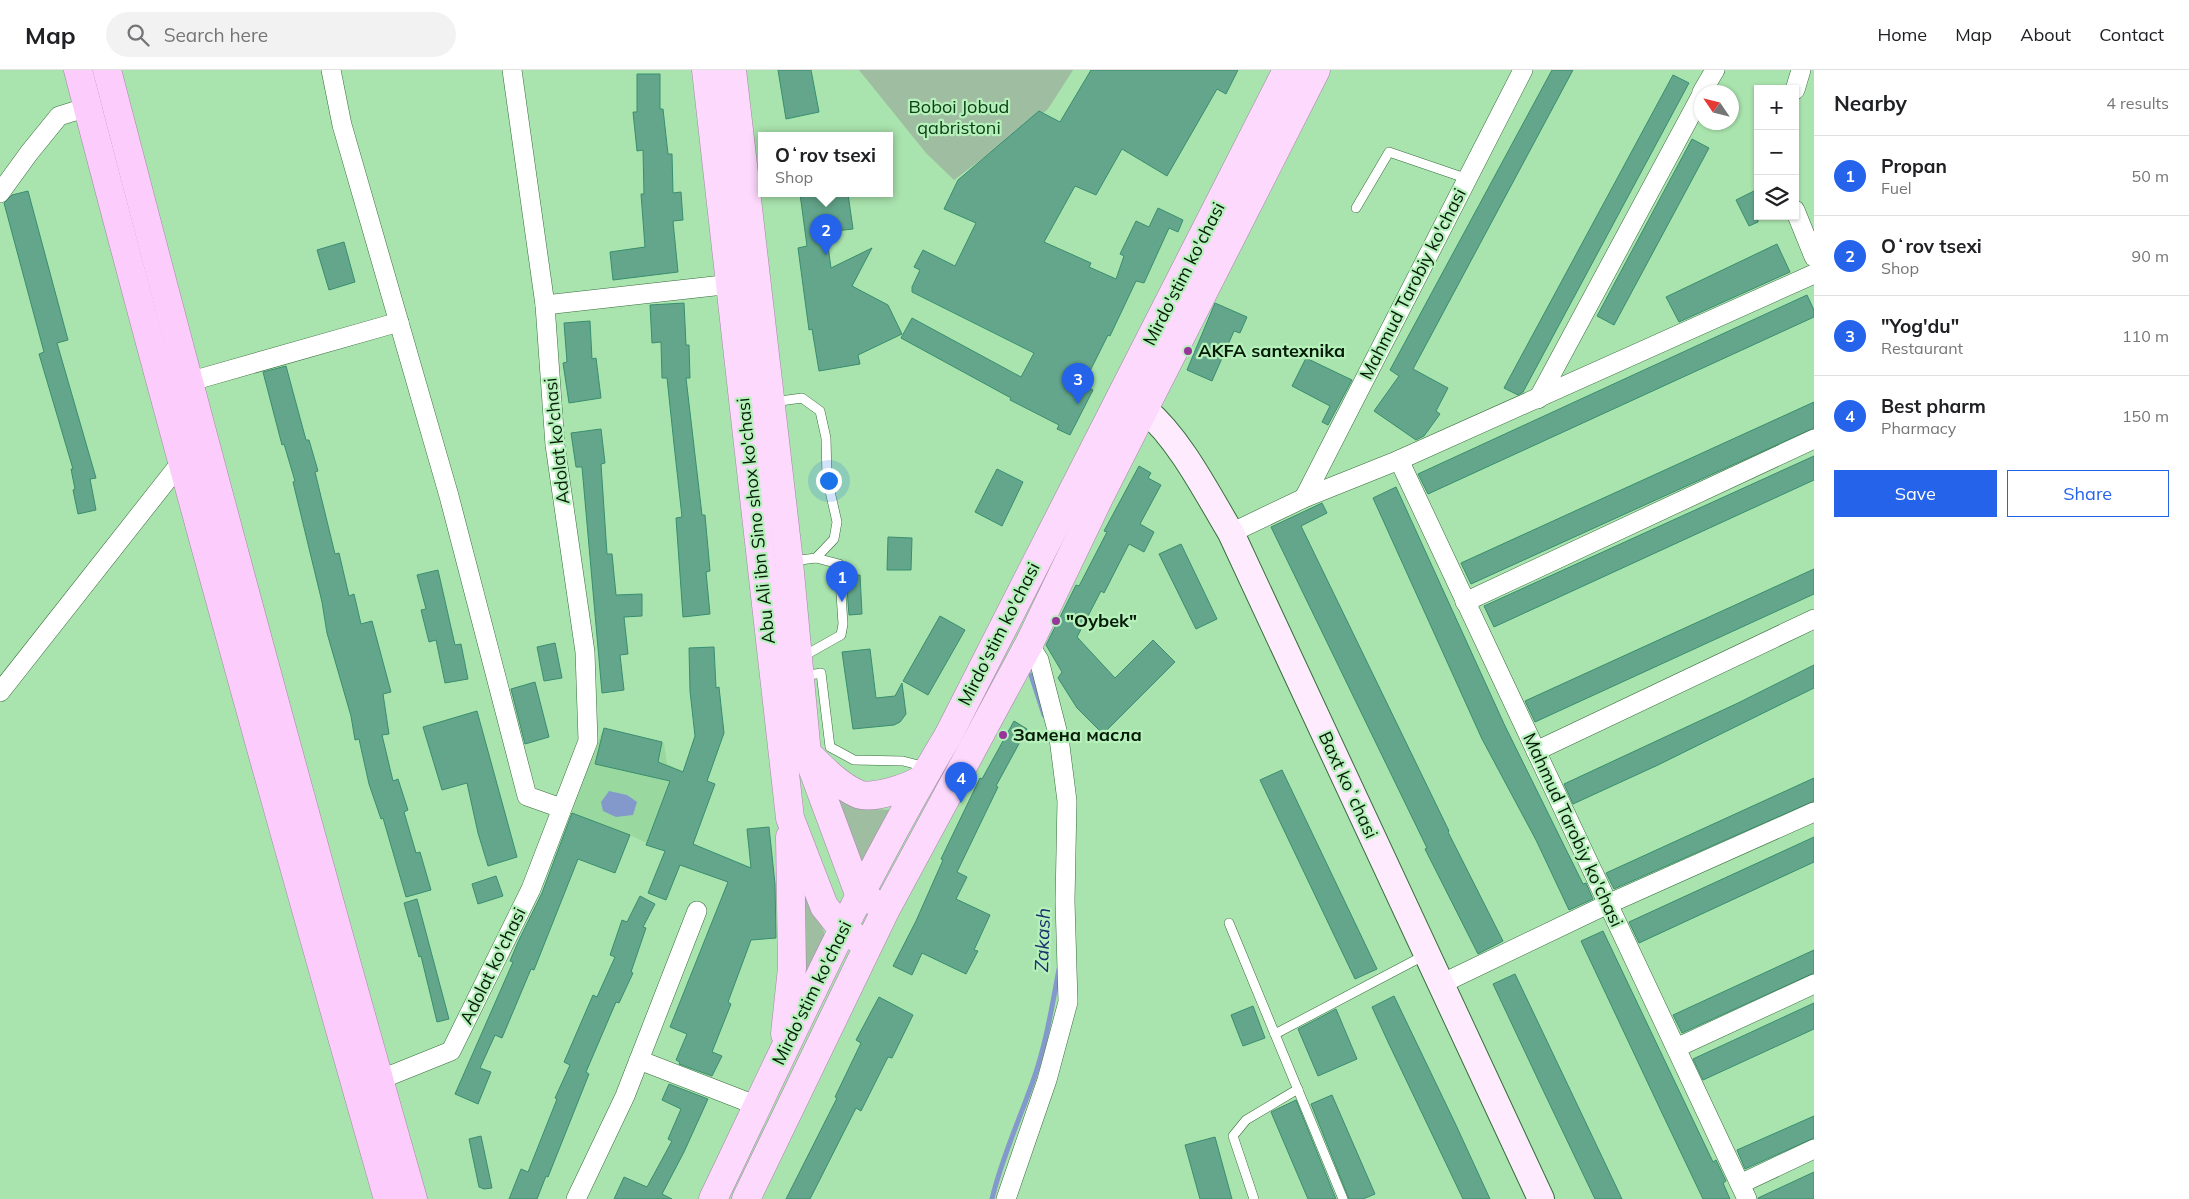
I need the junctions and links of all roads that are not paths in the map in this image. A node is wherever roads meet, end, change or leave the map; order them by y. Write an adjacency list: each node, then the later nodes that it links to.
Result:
1 (78, 70): 14 (highway)
2 (107, 70): 25 (highway)
3 (331, 70): 24 (street)
4 (512, 70): 23 (street, Adolat ko'chasi)
5 (706, 70): 22 (main road, Abu Ali ibn Sino shox ko'chasi)
6 (732, 70): 28 (main road, Abu Ali ibn Sino shox ko'chasi)
7 (1287, 70): 26 (main road, Mirdo'stim ko'chasi)
8 (1316, 70): 29 (main road, Mirdo'stim ko'chasi)
9 (1523, 70): 16 (street, Mahmud Tarobiy ko'chasi)
10 (1714, 70): 12 (street)
11 (1801, 70): 13 (street)
12 (1706, 85)
13 (1796, 85)
14 (88, 107): 17 (street); 32 (highway)
15 (1694, 108): 27 (street)
16 (1468, 179): 18 (lane); 33 (street, Mahmud Tarobiy ko'chasi)
17 (0, 193)
18 (1356, 208)
19 (1799, 220): 20 (street)
20 (1814, 257)
21 (1814, 274): 27 (street)
22 (732, 284): 23 (street); 47 (main road, Abu Ali ibn Sino shox ko'chasi)
23 (545, 305): 45 (street, Adolat ko'chasi)
24 (399, 322): 25 (street); 45 (street)
25 (188, 382): 48 (highway)
26 (1120, 395): 29 (main road, Baxt koʻchasi); 44 (main road, Mirdo'stim ko'chasi)
27 (1538, 399): 31 (street)
28 (770, 402): 35 (lane); 36 (main road, Abu Ali ibn Sino shox ko'chasi)
29 (1145, 410): 34 (main road, Baxt koʻchasi); 39 (main road, Mirdo'stim ko'chasi)
30 (1814, 439): 37 (street)
31 (1399, 460): 33 (street); 37 (street, Mahmud Tarobiy ko'chasi)
32 (182, 461): 41 (street); 48 (highway)
33 (1304, 498): 34 (street)
34 (1231, 533): 56 (main road, Baxt koʻchasi)
35 (816, 558): 36 (lane); 40 (lane)
36 (789, 562): 40 (main road, Abu Ali ibn Sino shox ko'chasi)
37 (1465, 602): 42 (street, Mahmud Tarobiy ko'chasi)
38 (1814, 619): 42 (street)
39 (1029, 644): 51 (main road, Mirdo'stim ko'chasi); 73 (street)
40 (798, 668): 43 (main road, Abu Ali ibn Sino shox ko'chasi); 44 (lane)
41 (0, 692)
42 (1536, 751): 50 (street, Mahmud Tarobiy ko'chasi)
43 (807, 754): 44 (main road); 49 (main road, Abu Ali ibn Sino shox ko'chasi)
44 (926, 774): 49 (main road, Mirdo'stim ko'chasi)
45 (561, 808): 63 (street, Adolat ko'chasi)
46 (1814, 812): 50 (street)
47 (790, 818): 54 (main road, Abu Ali ibn Sino shox ko'chasi); 61 (main road)
48 (309, 875): 63 (highway); 69 (highway)
49 (860, 894): 51 (main road); 54 (main road, Mirdo'stim ko'chasi)
50 (1608, 904): 57 (street); 60 (street, Mahmud Tarobiy ko'chasi)
51 (886, 909): 55 (main road, Mirdo'stim ko'chasi)
52 (697, 911): 62 (street)
53 (1229, 923): 59 (lane)
54 (843, 930): 55 (main road, Abu Ali ibn Sino shox ko'chasi); 61 (main road, Mirdo'stim ko'chasi)
55 (869, 945): 72 (main road, Mirdo'stim ko'chasi)
56 (1427, 954): 57 (main road, Baxt koʻchasi); 59 (lane)
57 (1441, 984): 76 (main road, Baxt koʻchasi)
58 (1814, 984): 60 (street)
59 (1275, 1034): 64 (lane)
60 (1676, 1048): 67 (street, Mahmud Tarobiy ko'chasi)
61 (783, 1053): 65 (main road, Mirdo'stim ko'chasi)
62 (639, 1060): 65 (street); 68 (street)
63 (379, 1080): 70 (highway)
64 (1298, 1089): 74 (lane); 75 (lane)
65 (758, 1106): 71 (main road, Mirdo'stim ko'chasi)
66 (1814, 1149): 67 (street)
67 (1743, 1192)
68 (578, 1198)
69 (388, 1199)
70 (413, 1199)
71 (713, 1199)
72 (746, 1199)
73 (1006, 1199)
74 (1254, 1199)
75 (1343, 1199)
76 (1541, 1199)

